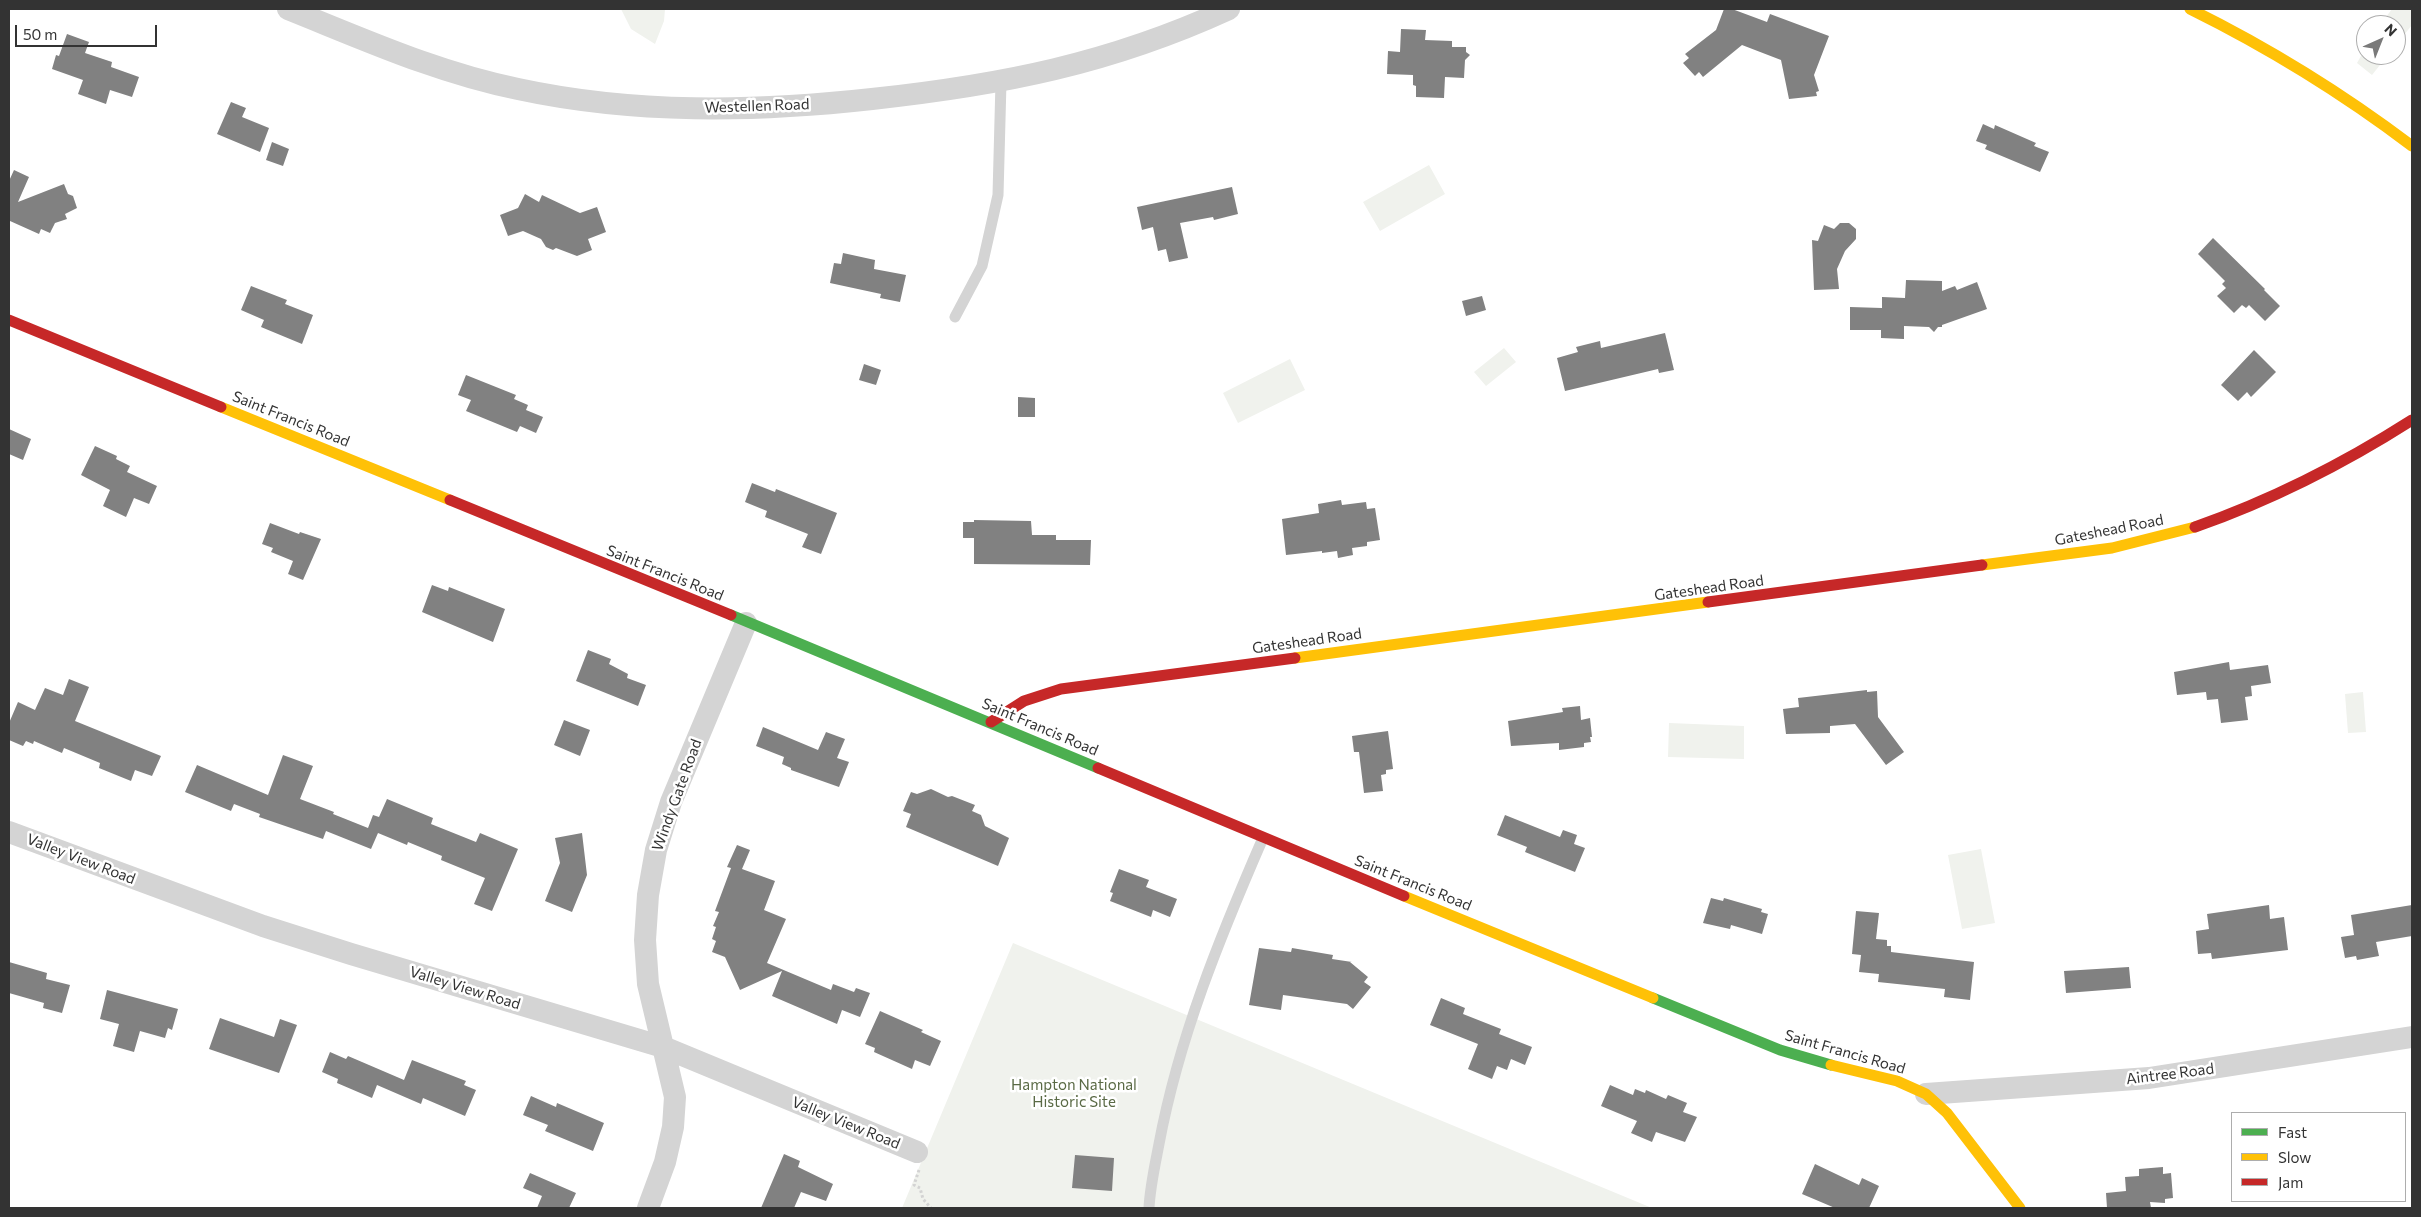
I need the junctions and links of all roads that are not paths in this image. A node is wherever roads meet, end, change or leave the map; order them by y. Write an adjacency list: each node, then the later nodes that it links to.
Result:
1 (288, 9): 4 (street, Westellen Road)
2 (1229, 9): 4 (street, Westellen Road)
3 (2190, 9): 5 (street)
4 (1001, 82): 6 (lane)
5 (2412, 146)
6 (955, 317)
7 (9, 320): 9 (street, Saint Francis Road)
8 (2412, 420): 10 (street, Gateshead Road)
9 (746, 623): 10 (street, Saint Francis Road); 14 (street, Windy Gate Road)
10 (991, 722): 12 (street, Saint Francis Road)
11 (9, 832): 14 (street, Valley View Road)
12 (1263, 838): 15 (street, Saint Francis Road); 18 (lane)
13 (2412, 1037): 15 (street, Aintree Road)
14 (663, 1047): 16 (street, Valley View Road); 17 (street, Windy Gate Road)
15 (1926, 1094): 19 (street, Saint Francis Road)
16 (917, 1152)
17 (648, 1208)
18 (1149, 1208)
19 (2020, 1208)

